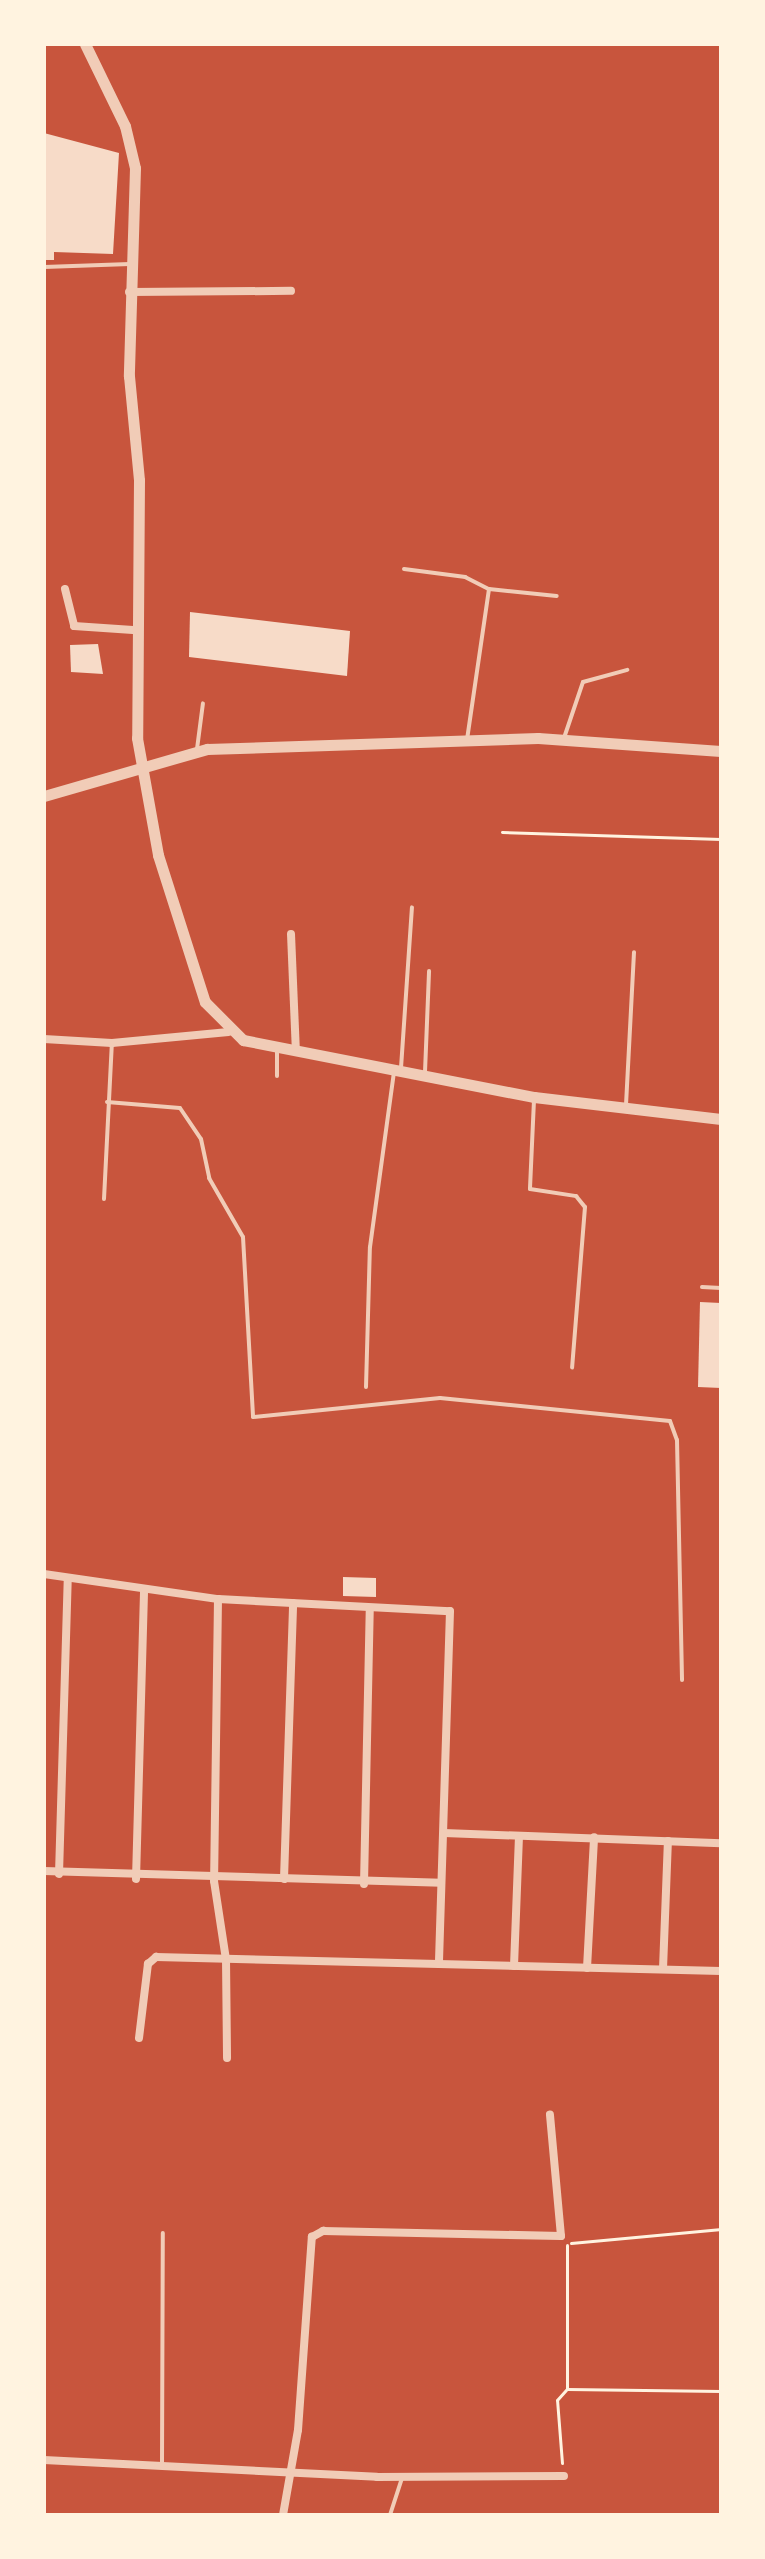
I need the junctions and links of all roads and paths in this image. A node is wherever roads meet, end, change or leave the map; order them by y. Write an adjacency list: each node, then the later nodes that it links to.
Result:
1 (85, 44): 2 (street)
2 (130, 264): 3 (lane); 5 (street)
3 (44, 267)
4 (291, 291): 5 (street)
5 (129, 292): 10 (street)
6 (404, 569): 8 (lane)
7 (65, 589): 10 (street)
8 (489, 589): 9 (lane); 14 (lane)
9 (557, 596)
10 (133, 630): 17 (street)
11 (627, 670): 13 (lane)
12 (203, 703): 15 (lane)
13 (563, 740): 14 (street); 16 (street)
14 (467, 743): 15 (street)
15 (197, 751): 17 (street)
16 (721, 751)
17 (141, 765): 18 (street); 25 (street)
18 (44, 796)
19 (502, 832): 20 (path)
20 (721, 839)
21 (412, 907): 30 (lane)
22 (291, 934): 29 (street)
23 (634, 952): 35 (lane)
24 (429, 971): 31 (lane)
25 (228, 1032): 27 (street); 28 (street)
26 (44, 1039): 27 (street)
27 (112, 1043): 34 (lane)
28 (277, 1047): 29 (street); 32 (lane)
29 (296, 1051): 30 (street)
30 (397, 1070): 31 (street); 41 (lane)
31 (425, 1075): 33 (street)
32 (277, 1076)
33 (534, 1097): 35 (street); 40 (lane)
34 (107, 1102): 37 (lane); 48 (lane)
35 (626, 1107): 36 (street)
36 (721, 1119)
37 (104, 1199)
38 (702, 1287): 39 (lane)
39 (721, 1288)
40 (572, 1367)
41 (366, 1387)
42 (44, 1574): 43 (street)
43 (68, 1579): 44 (street); 55 (street)
44 (144, 1591): 45 (street); 56 (street)
45 (218, 1599): 46 (street); 58 (street)
46 (293, 1603): 47 (street); 57 (street)
47 (370, 1608): 49 (street); 60 (street)
48 (682, 1680)
49 (444, 1833): 50 (street); 59 (street)
50 (519, 1837): 51 (street); 63 (street)
51 (594, 1837): 52 (street); 64 (street)
52 (668, 1841): 53 (street); 65 (street)
53 (721, 1843)
54 (44, 1871): 55 (street)
55 (59, 1874): 56 (street)
56 (136, 1879): 58 (street)
57 (284, 1879): 58 (street); 60 (street)
58 (214, 1881): 61 (street)
59 (441, 1883): 60 (street); 62 (street)
60 (364, 1884)
61 (226, 1959): 62 (street); 67 (street); 68 (street)
62 (439, 1964): 63 (street)
63 (514, 1966): 64 (street)
64 (587, 1968): 65 (street)
65 (663, 1969): 66 (street)
66 (721, 1971)
67 (139, 2038)
68 (227, 2058)
69 (550, 2114): 72 (street)
70 (721, 2229): 72 (path)
71 (163, 2233): 76 (lane)
72 (564, 2240): 73 (path); 77 (street)
73 (567, 2389): 74 (path); 78 (path)
74 (721, 2391)
75 (44, 2460): 76 (street)
76 (162, 2463): 77 (street)
77 (292, 2471): 79 (street); 80 (street)
78 (564, 2476): 79 (street)
79 (402, 2478): 81 (lane)
80 (283, 2515)
81 (390, 2515)

